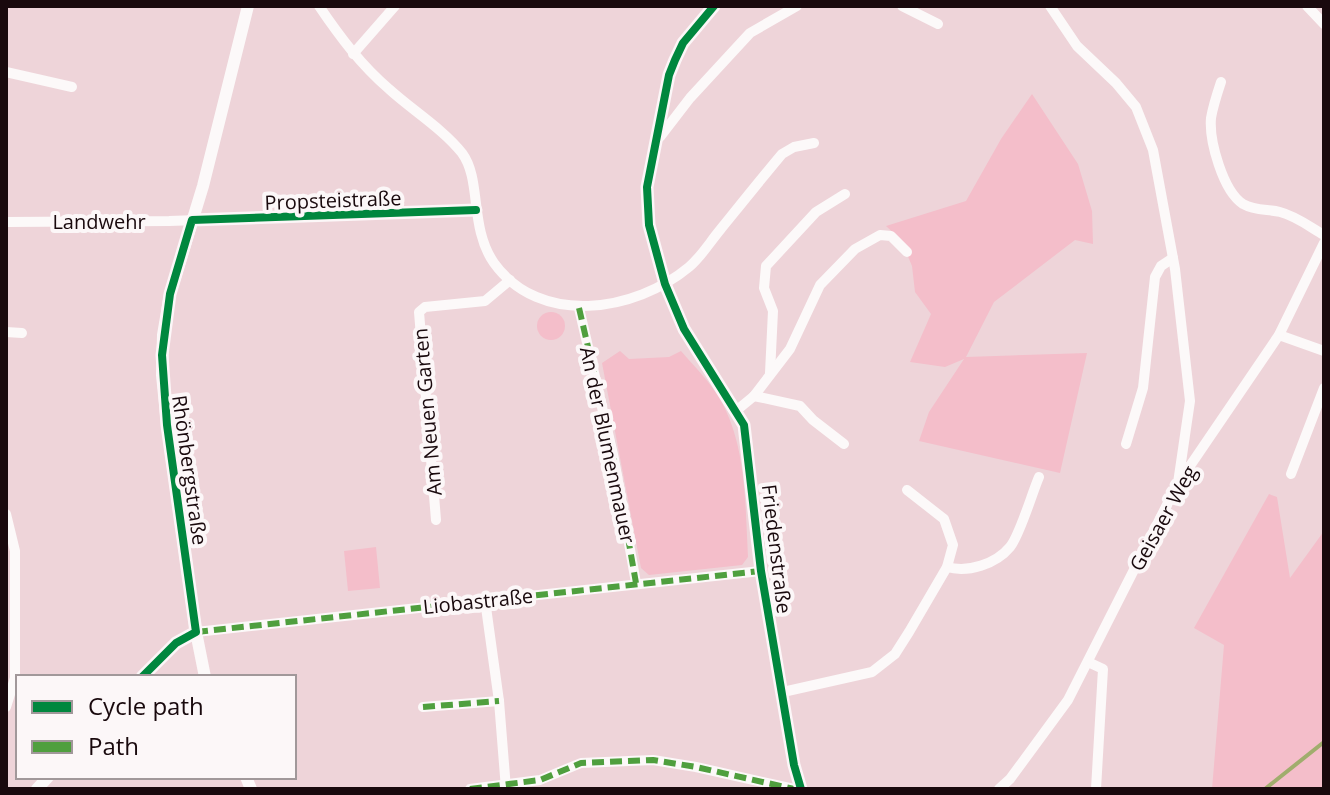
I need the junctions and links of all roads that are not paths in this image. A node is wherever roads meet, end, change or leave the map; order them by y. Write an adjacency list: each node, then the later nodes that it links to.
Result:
1 (248, 6): 19 (street, Rhönbergstraße)
2 (319, 6): 11 (street)
3 (395, 6): 11 (street)
4 (714, 6): 15 (street, Friedenstraße)
5 (797, 6): 15 (street)
6 (902, 6): 9 (street)
7 (1050, 6): 24 (street)
8 (1307, 6): 10 (street)
9 (938, 24)
10 (1324, 24)
11 (353, 54): 18 (street)
12 (6, 72): 14 (street)
13 (1221, 82): 21 (street)
14 (72, 87)
15 (656, 142): 26 (street, Friedenstraße)
16 (814, 143): 26 (street)
17 (845, 194): 32 (street)
18 (476, 210): 19 (street, Propsteistraße); 25 (street)
19 (192, 220): 20 (street, Landwehr); 49 (street, Rhönbergstraße)
20 (6, 222)
21 (1324, 235)
22 (1324, 243): 30 (street, Geisaer Weg)
23 (907, 252): 32 (street)
24 (1173, 258): 37 (street); 40 (street)
25 (510, 280): 27 (street); 43 (street, Am Neuen Garten)
26 (665, 284): 27 (street); 35 (street, Friedenstraße)
27 (579, 308): 47 (street, An der Blumenmauer)
28 (6, 332): 29 (street)
29 (22, 333)
30 (1279, 335): 31 (street); 40 (street, Geisaer Weg)
31 (1324, 351)
32 (770, 373): 34 (street)
33 (1324, 388): 38 (street)
34 (754, 396): 35 (street); 36 (street)
35 (737, 410): 45 (street, Friedenstraße)
36 (844, 444)
37 (1126, 444)
38 (1291, 474)
39 (1039, 477): 44 (street)
40 (1177, 485): 50 (street, Geisaer Weg)
41 (907, 490): 44 (street)
42 (6, 514): 46 (street)
43 (436, 520)
44 (947, 567): 53 (street)
45 (761, 571): 47 (street, Liobastraße); 53 (street, Friedenstraße)
46 (11, 580): 55 (street)
47 (636, 583): 48 (street, Liobastraße)
48 (485, 600): 49 (street, Liobastraße); 54 (street)
49 (196, 632): 51 (street); 52 (street, Rhönbergstraße)
50 (1088, 662): 61 (street, Geisaer Weg); 62 (street)
51 (144, 675)
52 (205, 675)
53 (783, 692): 60 (street, Friedenstraße)
54 (499, 701): 56 (street); 57 (street)
55 (6, 707)
56 (423, 707)
57 (506, 787): 58 (street); 59 (street)
58 (470, 789)
59 (794, 789)
60 (801, 789)
61 (999, 789)
62 (1096, 789)

